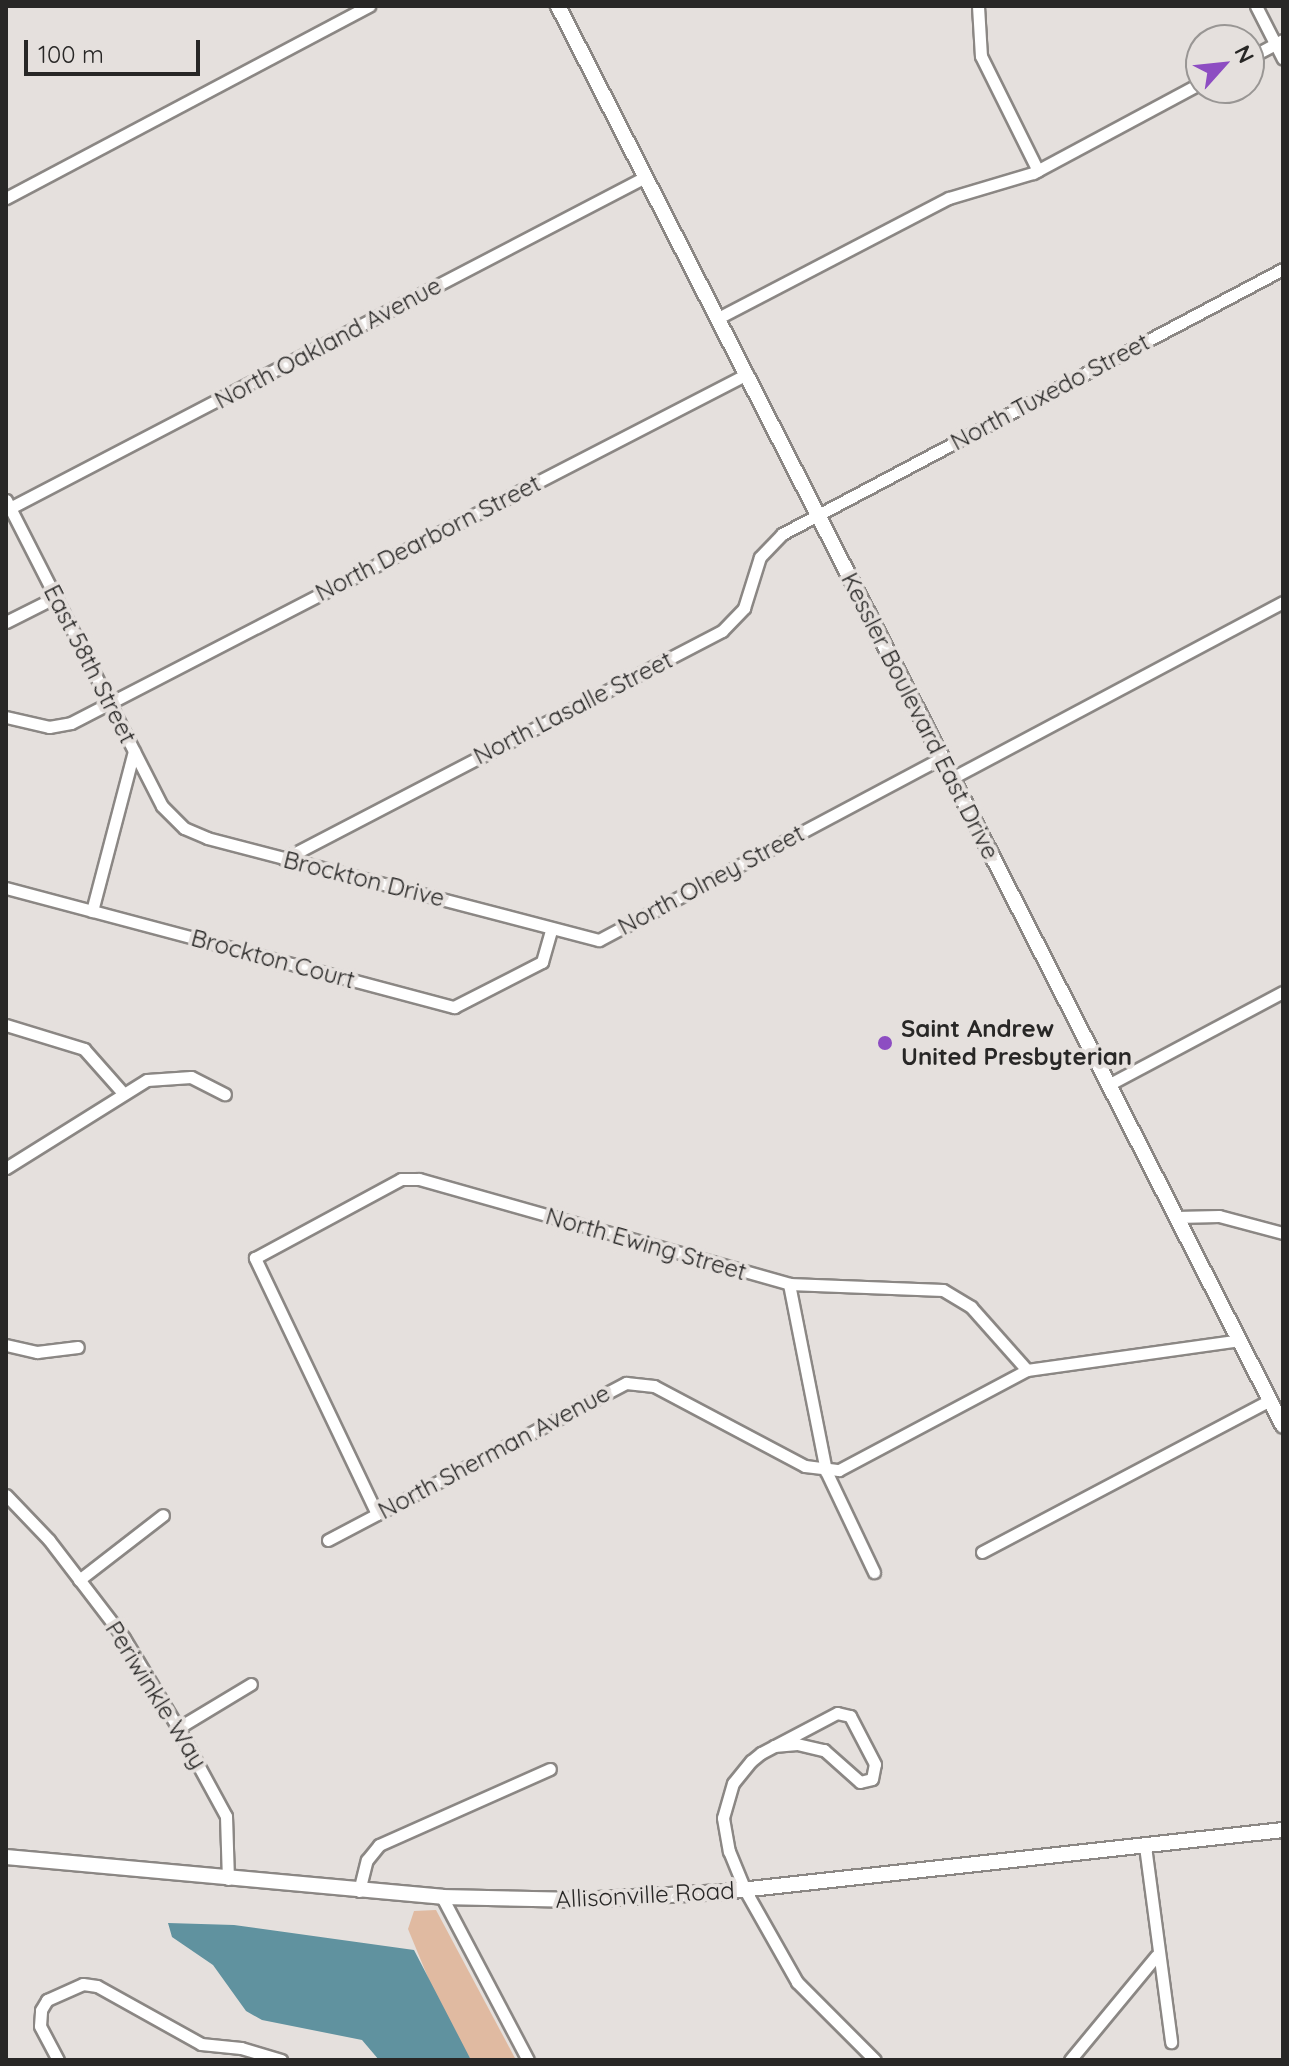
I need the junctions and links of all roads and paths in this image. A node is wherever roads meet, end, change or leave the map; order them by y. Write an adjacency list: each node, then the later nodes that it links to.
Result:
1 (369, 6): 10 (street)
2 (558, 6): 9 (main road, Kessler Boulevard East Drive)
3 (978, 6): 8 (street)
4 (1256, 6): 5 (street)
5 (1279, 42): 6 (street)
6 (1283, 59)
7 (1185, 92): 8 (street)
8 (1038, 171): 12 (street)
9 (645, 177): 12 (main road, Kessler Boulevard East Drive); 14 (street, North Oakland Avenue)
10 (6, 198)
11 (1283, 269): 15 (street, North Tuxedo Street)
12 (718, 318): 13 (main road, Kessler Boulevard East Drive)
13 (747, 374): 15 (main road, Kessler Boulevard East Drive); 19 (street, North Dearborn Street)
14 (8, 504): 16 (street, East 58th Street)
15 (818, 516): 22 (main road, Kessler Boulevard East Drive); 25 (street, North Lasalle Street)
16 (56, 597): 18 (street); 19 (street, East 58th Street)
17 (1283, 602): 23 (street)
18 (6, 622)
19 (110, 703): 20 (street); 21 (street, East 58th Street)
20 (6, 717)
21 (134, 751): 24 (street, East 58th Street); 27 (street)
22 (942, 758): 23 (main road, Kessler Boulevard East Drive); 28 (street, North Olney Street)
23 (952, 778): 31 (main road, Kessler Boulevard East Drive)
24 (179, 825): 25 (street, Brockton Drive)
25 (284, 859): 28 (street, Brockton Drive)
26 (6, 888): 27 (street, Brockton Court)
27 (92, 911): 28 (street, Brockton Court)
28 (552, 928)
29 (1283, 992): 31 (street)
30 (6, 1025): 32 (street)
31 (1108, 1085): 35 (main road, Kessler Boulevard East Drive)
32 (122, 1092): 33 (street); 34 (street)
33 (225, 1094)
34 (6, 1168)
35 (1176, 1217): 36 (street); 38 (main road, Kessler Boulevard East Drive)
36 (1283, 1233)
37 (789, 1284): 41 (street, North Ewing Street); 44 (street); 46 (street, North Ewing Street)
38 (1240, 1340): 41 (street); 42 (main road, Kessler Boulevard East Drive)
39 (6, 1345): 40 (street)
40 (78, 1347)
41 (1027, 1370): 44 (street)
42 (1270, 1400): 43 (main road, Kessler Boulevard East Drive); 49 (street)
43 (1283, 1426)
44 (826, 1471): 46 (street, North Sherman Avenue); 50 (street)
45 (6, 1495): 51 (street, Periwinkle Way)
46 (377, 1514): 48 (street, North Sherman Avenue)
47 (163, 1515): 51 (street)
48 (328, 1540)
49 (982, 1552)
50 (874, 1572)
51 (79, 1580): 53 (street, Periwinkle Way)
52 (251, 1684): 53 (street)
53 (178, 1728): 59 (street, Periwinkle Way)
54 (774, 1746): 54 (street); 60 (street)
55 (550, 1769): 61 (street)
56 (1283, 1830): 57 (main road, Allisonville Road)
57 (1145, 1846): 60 (main road, Allisonville Road); 63 (street)
58 (6, 1857): 59 (main road, Allisonville Road)
59 (228, 1879): 61 (main road, Allisonville Road)
60 (745, 1890): 62 (main road, Allisonville Road); 68 (street)
61 (359, 1891): 62 (main road, Allisonville Road)
62 (442, 1897): 67 (street)
63 (1156, 1956): 64 (street); 69 (street)
64 (1171, 2042)
65 (58, 2060): 66 (street)
66 (281, 2060)
67 (528, 2060)
68 (875, 2060)
69 (1070, 2060)

